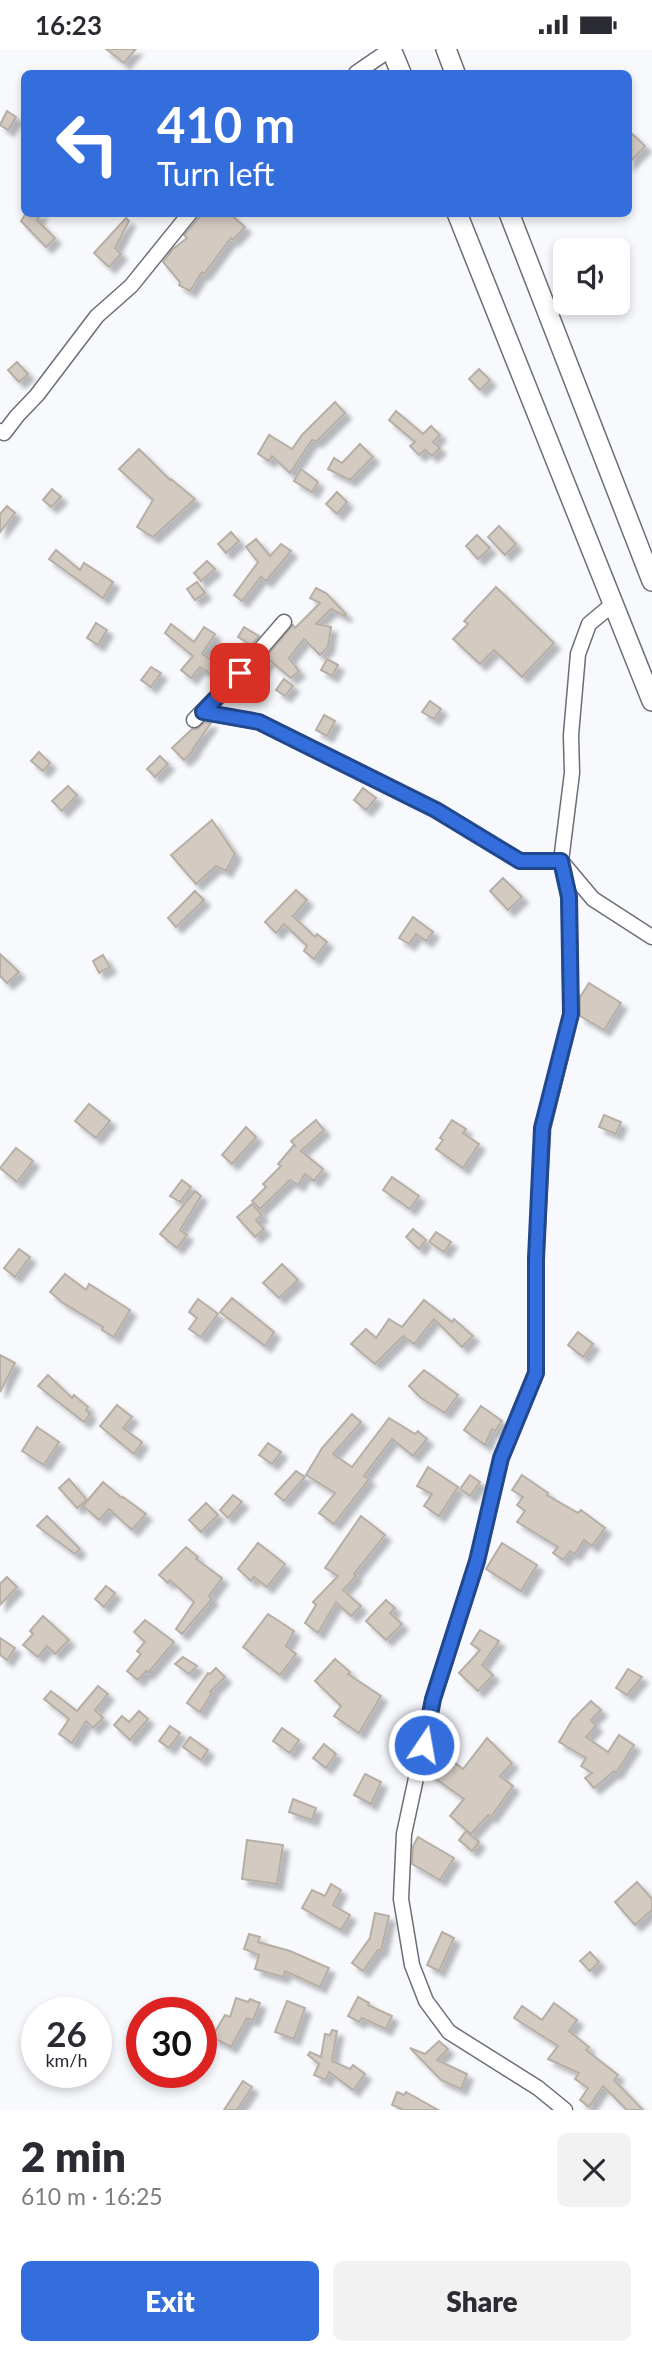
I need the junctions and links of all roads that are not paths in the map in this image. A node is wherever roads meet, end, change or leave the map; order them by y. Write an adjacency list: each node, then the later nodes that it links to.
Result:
1 (391, 49): 3 (street); 4 (street)
2 (446, 49): 5 (street)
3 (360, 70)
4 (400, 70)
5 (454, 70)
6 (187, 217): 9 (street)
7 (459, 217): 11 (street)
8 (511, 217): 10 (street)
9 (0, 431)
10 (652, 581)
11 (613, 604): 13 (street); 14 (street)
12 (284, 622): 14 (street)
13 (652, 701)
14 (561, 861): 15 (street); 16 (street)
15 (652, 937)
16 (565, 2110)

